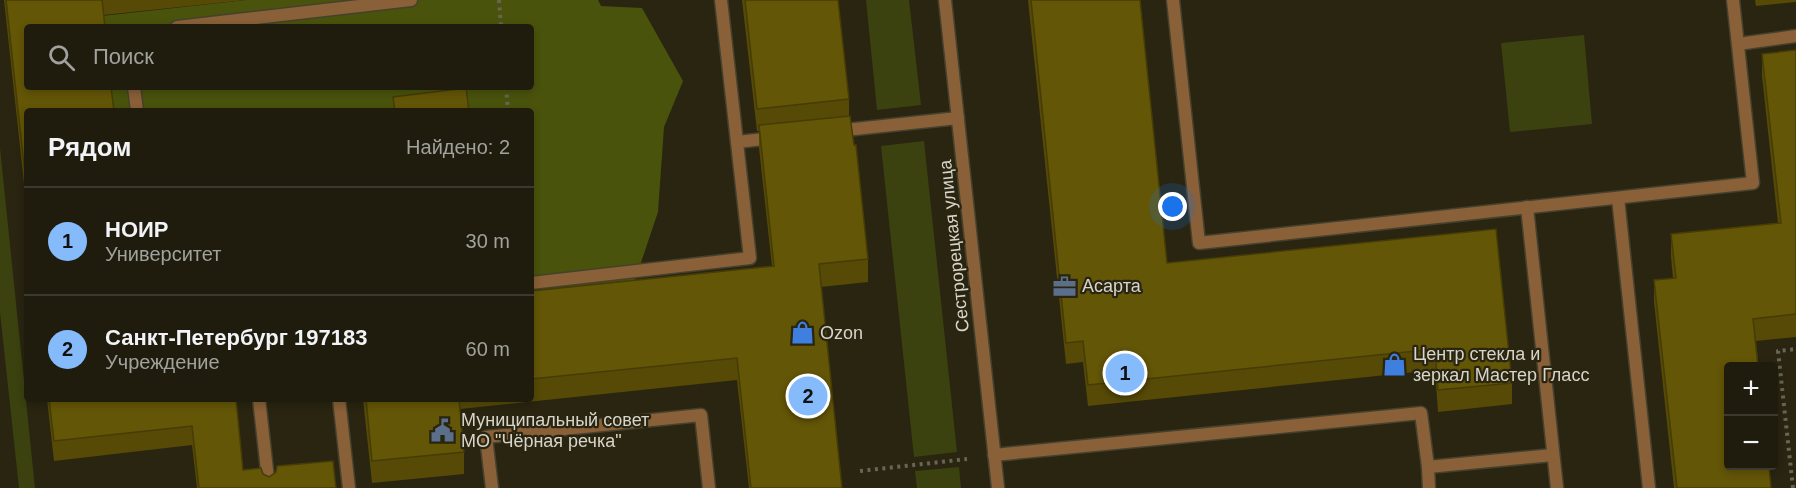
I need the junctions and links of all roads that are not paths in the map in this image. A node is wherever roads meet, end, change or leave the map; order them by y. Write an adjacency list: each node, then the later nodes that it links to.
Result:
1 (411, 0): 6 (street)
2 (721, 0): 14 (street)
3 (945, 0): 11 (street, Сестрорецкая улица)
4 (1173, 0): 16 (street)
5 (1734, 0): 8 (street)
6 (203, 24)
7 (1796, 36): 8 (street)
8 (1738, 44): 15 (street)
9 (134, 90): 10 (street)
10 (137, 108)
11 (958, 118): 12 (street); 20 (street, Сестрорецкая улица)
12 (820, 133)
13 (784, 137): 14 (street)
14 (737, 142): 17 (street)
15 (1618, 198): 16 (street); 30 (street)
16 (1527, 207): 21 (street)
17 (534, 283)
18 (259, 402): 23 (street)
19 (339, 402): 24 (street)
20 (994, 455): 22 (street); 27 (street, Сестрорецкая улица)
21 (1553, 455): 22 (street); 29 (street)
22 (1428, 467): 28 (street)
23 (269, 488)
24 (348, 488)
25 (492, 488): 26 (street)
26 (709, 488)
27 (998, 488)
28 (1430, 488)
29 (1557, 488)
30 (1649, 488)

